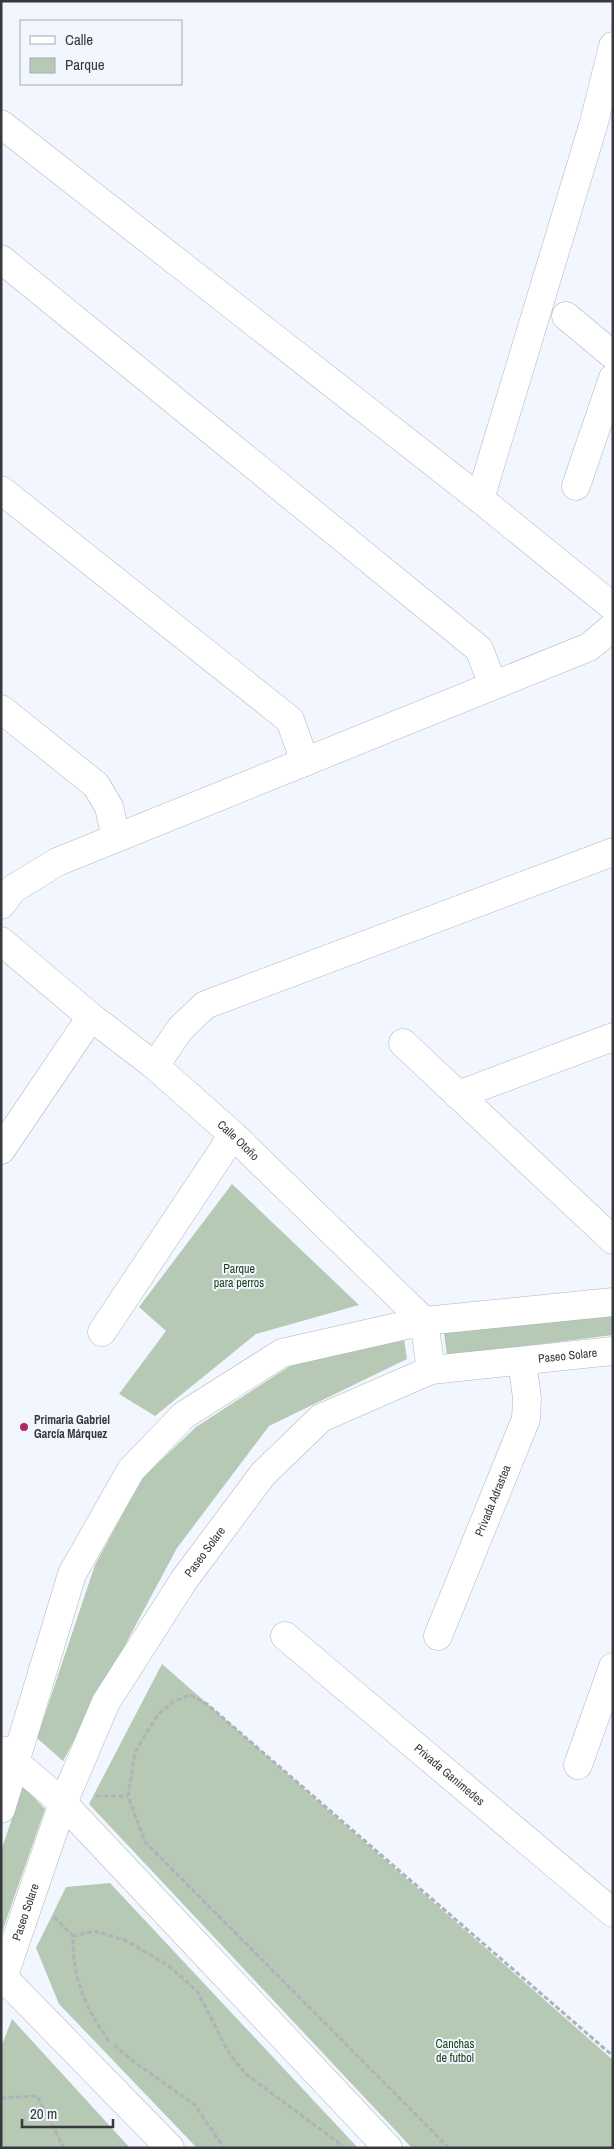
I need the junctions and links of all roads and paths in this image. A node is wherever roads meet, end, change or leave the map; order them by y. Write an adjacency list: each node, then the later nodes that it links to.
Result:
1 (613, 46): 9 (street)
2 (1, 124): 9 (street)
3 (1, 259): 12 (street)
4 (566, 316): 5 (street)
5 (613, 355)
6 (613, 378): 7 (street)
7 (576, 486)
8 (1, 490): 14 (street)
9 (480, 499): 10 (street)
10 (613, 607)
11 (613, 627): 12 (street)
12 (493, 686): 14 (street)
13 (1, 709): 15 (street)
14 (305, 762): 15 (street)
15 (116, 838): 17 (street)
16 (613, 852): 22 (street)
17 (1, 905)
18 (1, 941): 19 (street, Calle Otoño)
19 (91, 1017): 22 (street, Calle Otoño); 25 (street)
20 (613, 1037): 23 (street)
21 (403, 1043): 23 (street)
22 (155, 1066): 24 (street, Calle Otoño)
23 (458, 1096): 26 (street)
24 (233, 1136): 28 (street, Calle Otoño); 29 (street)
25 (1, 1150)
26 (613, 1240)
27 (613, 1302): 28 (street)
28 (424, 1321): 32 (street); 36 (street)
29 (102, 1332)
30 (613, 1351): 31 (street, Paseo Solare)
31 (522, 1360): 32 (street, Paseo Solare); 34 (street, Privada Adrastea)
32 (431, 1370): 38 (street, Paseo Solare)
33 (285, 1636): 40 (street, Privada Ganimedes)
34 (438, 1636)
35 (613, 1667): 37 (street)
36 (9, 1755): 38 (street); 39 (street)
37 (578, 1765)
38 (63, 1803): 41 (street, Paseo Solare); 48 (street)
39 (1, 1809)
40 (613, 1912)
41 (2, 1979): 45 (street)
42 (613, 2056): 49 (path)
43 (1, 2098): 44 (path)
44 (64, 2148)
45 (170, 2148)
46 (224, 2148): 47 (path)
47 (345, 2148)
48 (388, 2148)
49 (449, 2148)

